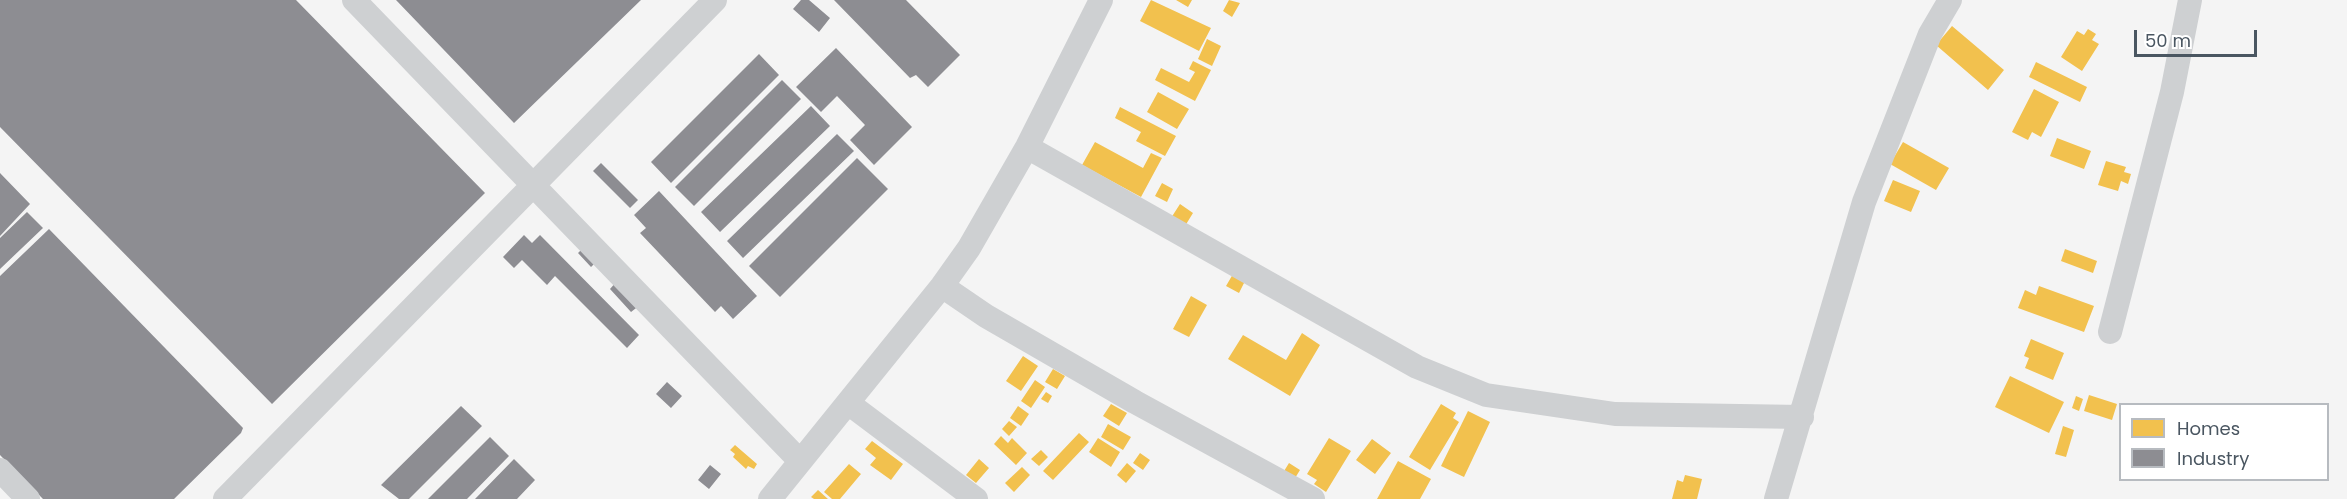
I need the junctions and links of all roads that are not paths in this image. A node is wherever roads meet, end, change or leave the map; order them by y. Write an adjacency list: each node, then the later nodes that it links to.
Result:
1 (354, 0): 7 (street)
2 (715, 0): 7 (street)
3 (1101, 0): 6 (street)
4 (1950, 0): 11 (street)
5 (2190, 0): 9 (street)
6 (1027, 147): 8 (street); 11 (street)
7 (534, 186): 12 (street); 15 (street)
8 (942, 286): 10 (street); 18 (street)
9 (2110, 332)
10 (848, 403): 12 (street); 17 (street)
11 (1802, 417): 19 (street)
12 (800, 461): 16 (street)
13 (0, 470): 14 (street)
14 (28, 499)
15 (225, 499)
16 (770, 499)
17 (976, 499)
18 (1313, 499)
19 (1776, 499)

